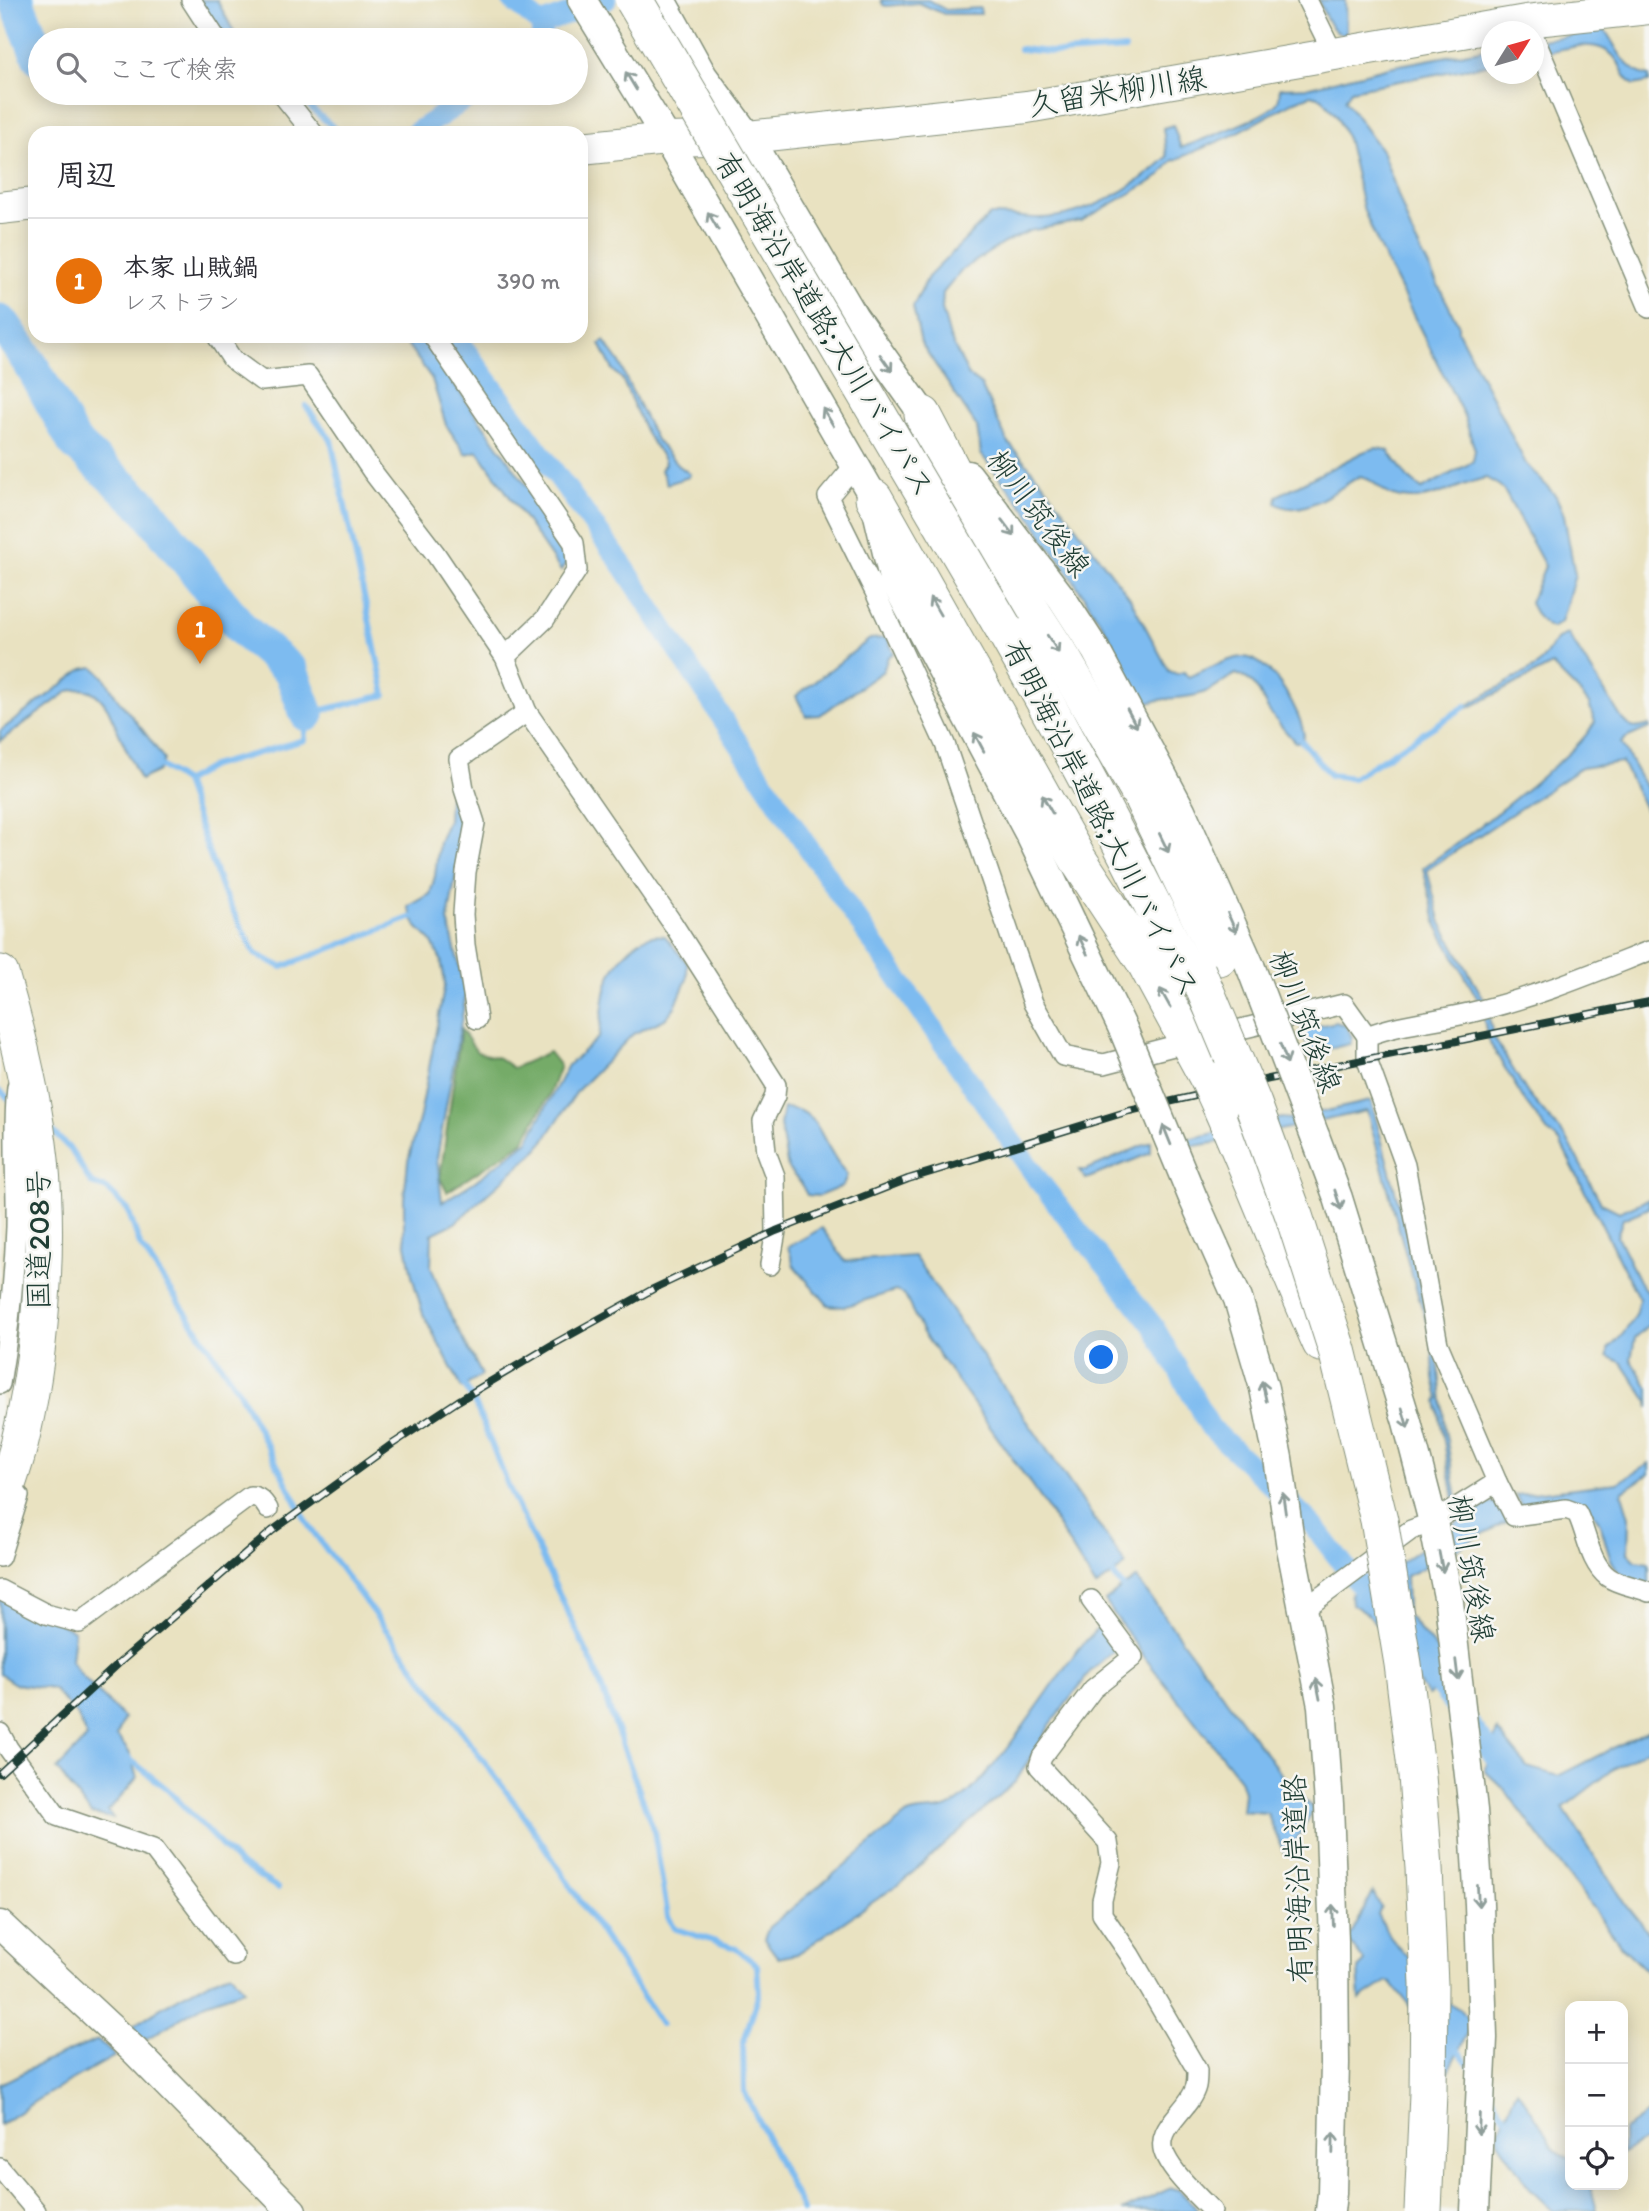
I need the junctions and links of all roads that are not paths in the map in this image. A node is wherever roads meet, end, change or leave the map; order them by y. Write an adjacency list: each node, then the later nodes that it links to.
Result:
1 (191, 0): 9 (street)
2 (634, 0): 26 (highway, 有明海沿岸道路;大川バイパス, bridge)
3 (646, 0): 26 (highway, 有明海沿岸道路;大川バイパス)
4 (661, 0): 15 (main road)
5 (1307, 0): 11 (street)
6 (586, 7): 16 (main road, one-way to 6)
7 (1649, 8): 8 (main road, 久留米柳川線)
8 (1544, 27)
9 (209, 28)
10 (1481, 36): 11 (main road, 久留米柳川線)
11 (1334, 55): 15 (main road, 久留米柳川線)
12 (1544, 63): 20 (street)
13 (291, 105): 14 (street)
14 (307, 126)
15 (748, 137): 16 (main road, 久留米柳川線); 23 (main road, one-way to 23)
16 (667, 139): 17 (main road, 久留米柳川線); 24 (main road, one-way to 16)
17 (588, 147)
18 (28, 205): 19 (main road)
19 (0, 208)
20 (1649, 309)
21 (221, 343): 27 (street)
22 (438, 343): 27 (street)
23 (923, 415): 30 (highway, one-way to 30)
24 (855, 464): 25 (main road); 35 (street)
25 (874, 498): 38 (highway, one-way to 25, bridge); 49 (main road, 有明海沿岸道路, one-way to 25, bridge)
26 (1009, 627): 30 (highway, 有明海沿岸道路;大川バイパス)
27 (505, 657): 28 (street)
28 (527, 712): 32 (street); 37 (street)
29 (1649, 951): 33 (street)
30 (1214, 968): 38 (highway, 有明海沿岸道路;大川バイパス); 44 (main road, 柳川筑後線, one-way to 44, bridge); 59 (highway, 有明海沿岸道路;大川バイパス, bridge)
31 (0, 974): 36 (highway, 国道208号)
32 (477, 1019)
33 (1367, 1036): 34 (street); 41 (street)
34 (1203, 1039)
35 (1177, 1045)
36 (34, 1139): 39 (street); 42 (highway, 国道208号); 45 (street)
37 (770, 1265)
38 (1326, 1354): 58 (highway, 有明海沿岸道路;大川バイパス)
39 (2, 1360): 40 (street)
40 (0, 1384)
41 (1497, 1482): 44 (street); 47 (street)
42 (0, 1506)
43 (268, 1508): 46 (street)
44 (1433, 1521): 49 (street); 60 (main road, 柳川筑後線, one-way to 60)
45 (0, 1557)
46 (0, 1590)
47 (1649, 1591)
48 (1091, 1600): 56 (street)
49 (1303, 1610): 57 (main road, 有明海沿岸道路, one-way to 49)
50 (3, 1745): 52 (street)
51 (0, 1926): 55 (main road)
52 (234, 1956)
53 (0, 2168): 54 (street)
54 (36, 2211)
55 (292, 2211)
56 (1212, 2211)
57 (1330, 2211)
58 (1413, 2211)
59 (1423, 2211)
60 (1475, 2211)

